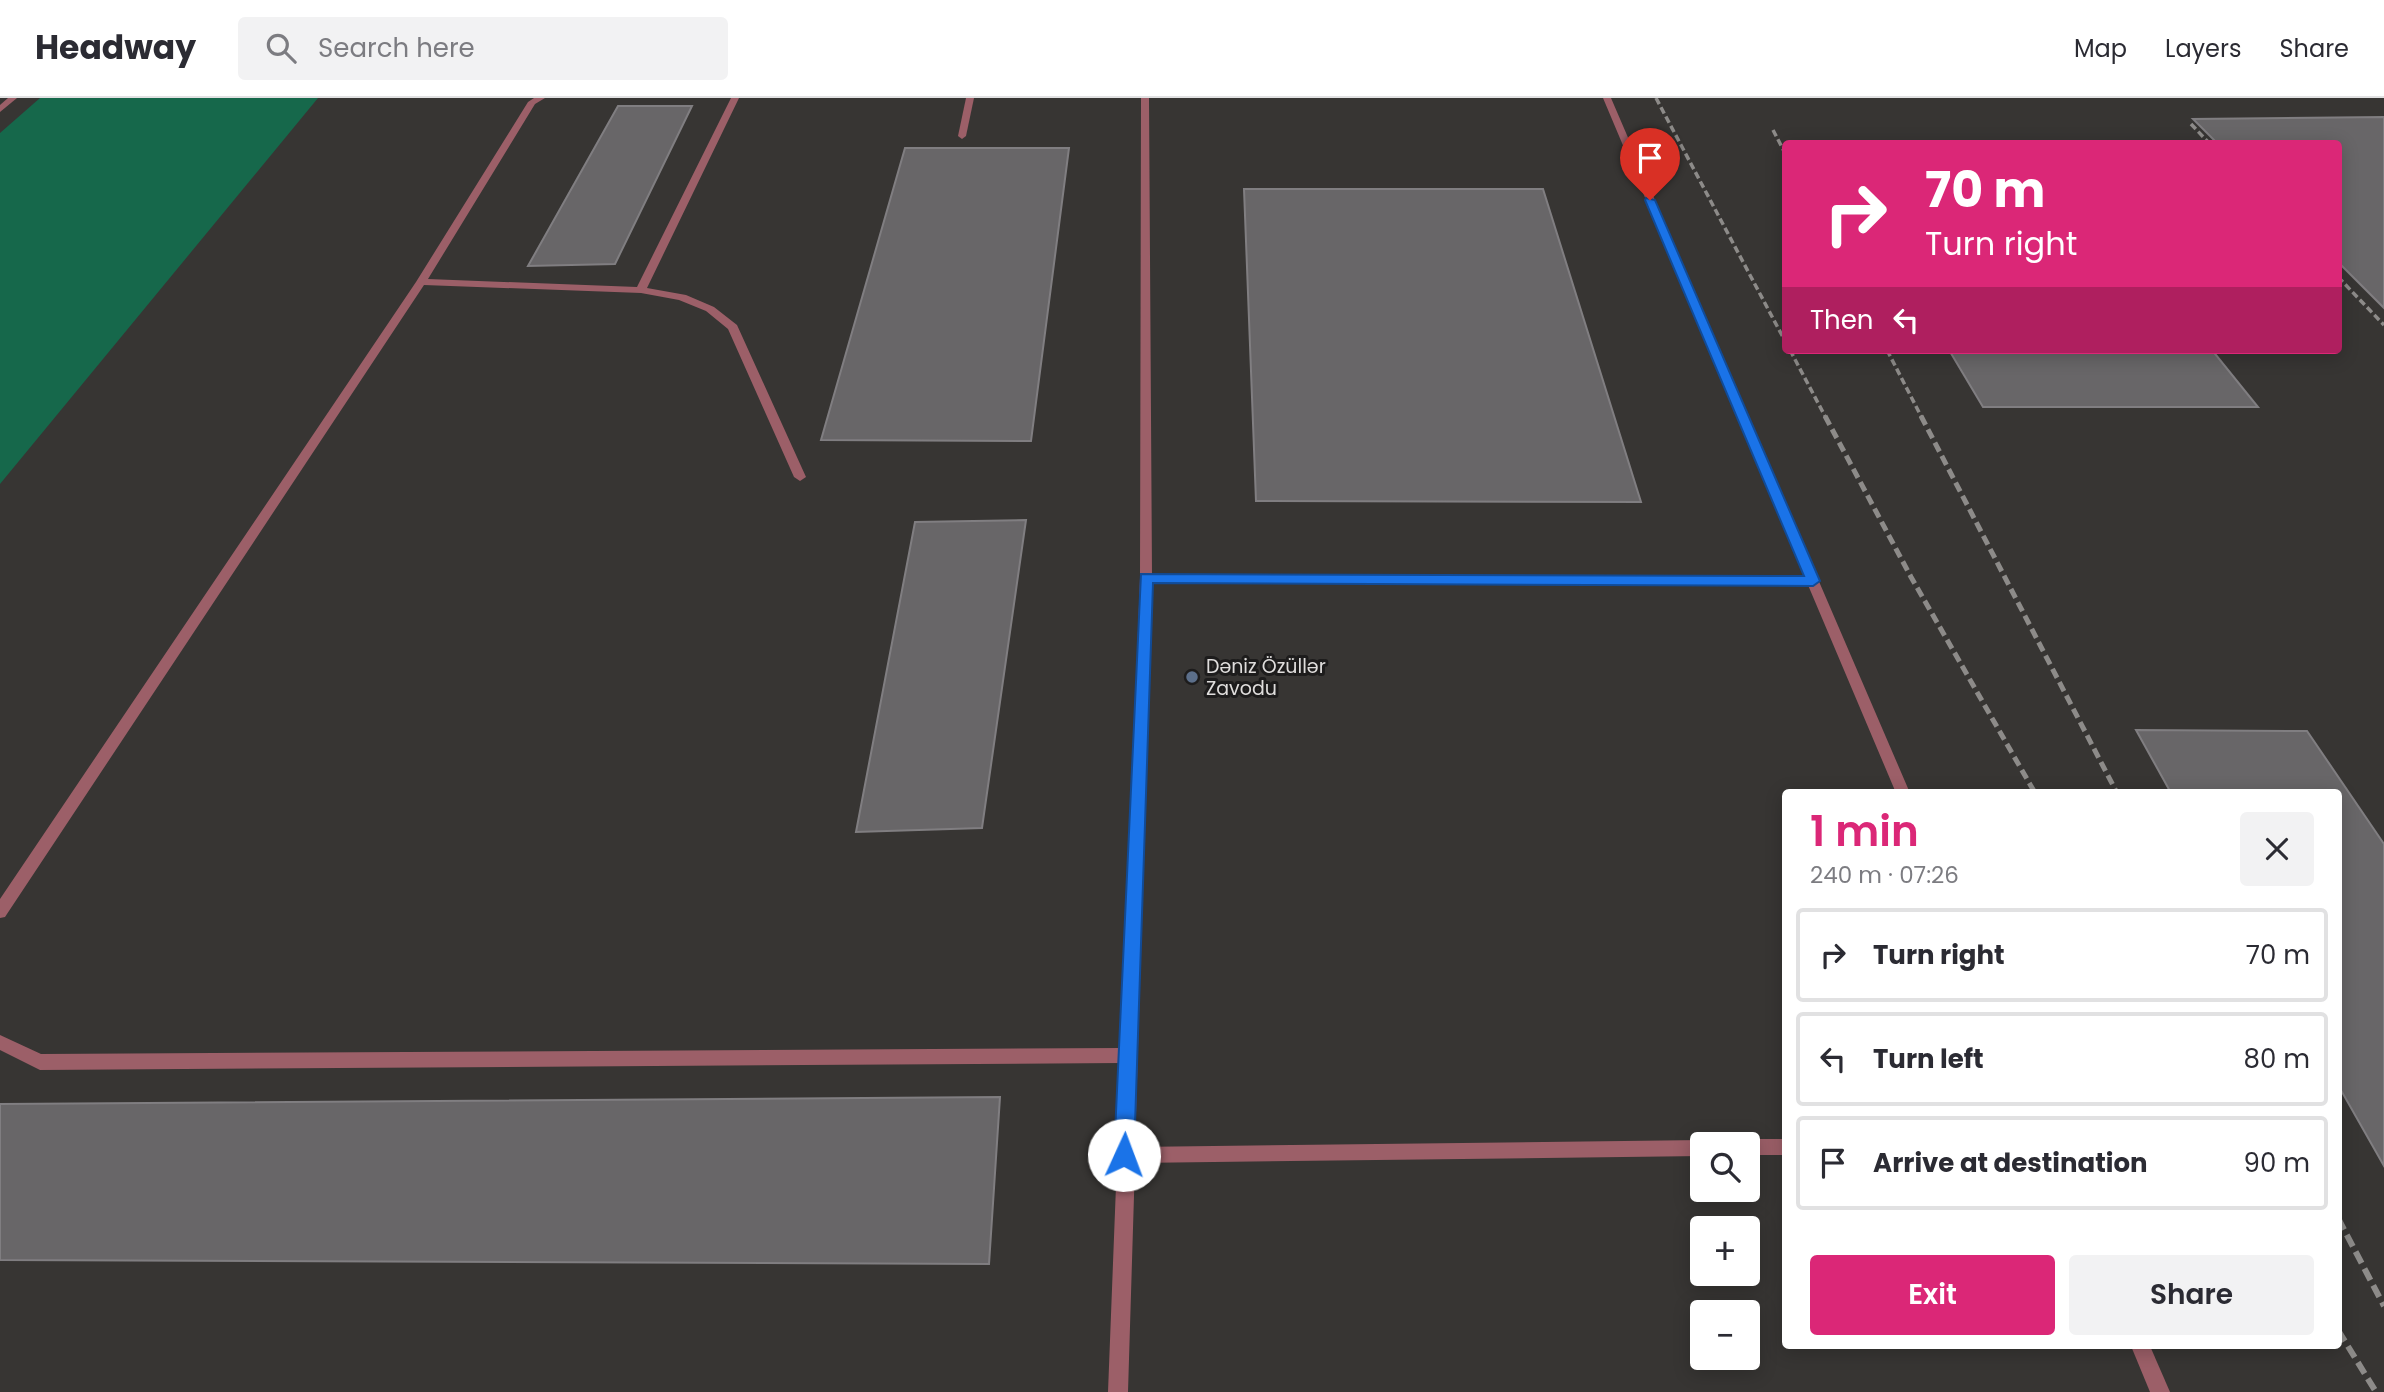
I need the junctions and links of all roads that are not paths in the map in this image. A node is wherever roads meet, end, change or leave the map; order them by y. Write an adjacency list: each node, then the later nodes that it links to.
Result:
1 (13, 98): 7 (street)
2 (541, 98): 9 (street)
3 (735, 98): 10 (street)
4 (970, 98): 8 (street)
5 (1145, 98): 12 (street)
6 (1607, 98): 13 (street)
7 (0, 109)
8 (962, 136)
9 (421, 282): 10 (street); 15 (street)
10 (641, 290): 11 (street)
11 (800, 477)
12 (1146, 578): 13 (street); 17 (street)
13 (1813, 581): 14 (street)
14 (1901, 789)
15 (0, 912)
16 (0, 1042): 17 (street)
17 (1128, 1055): 21 (street)
18 (1760, 1147): 19 (street)
19 (1782, 1147)
20 (1690, 1148): 21 (street)
21 (1124, 1155): 23 (street)
22 (2141, 1349): 24 (street)
23 (1118, 1392)
24 (2160, 1392)

